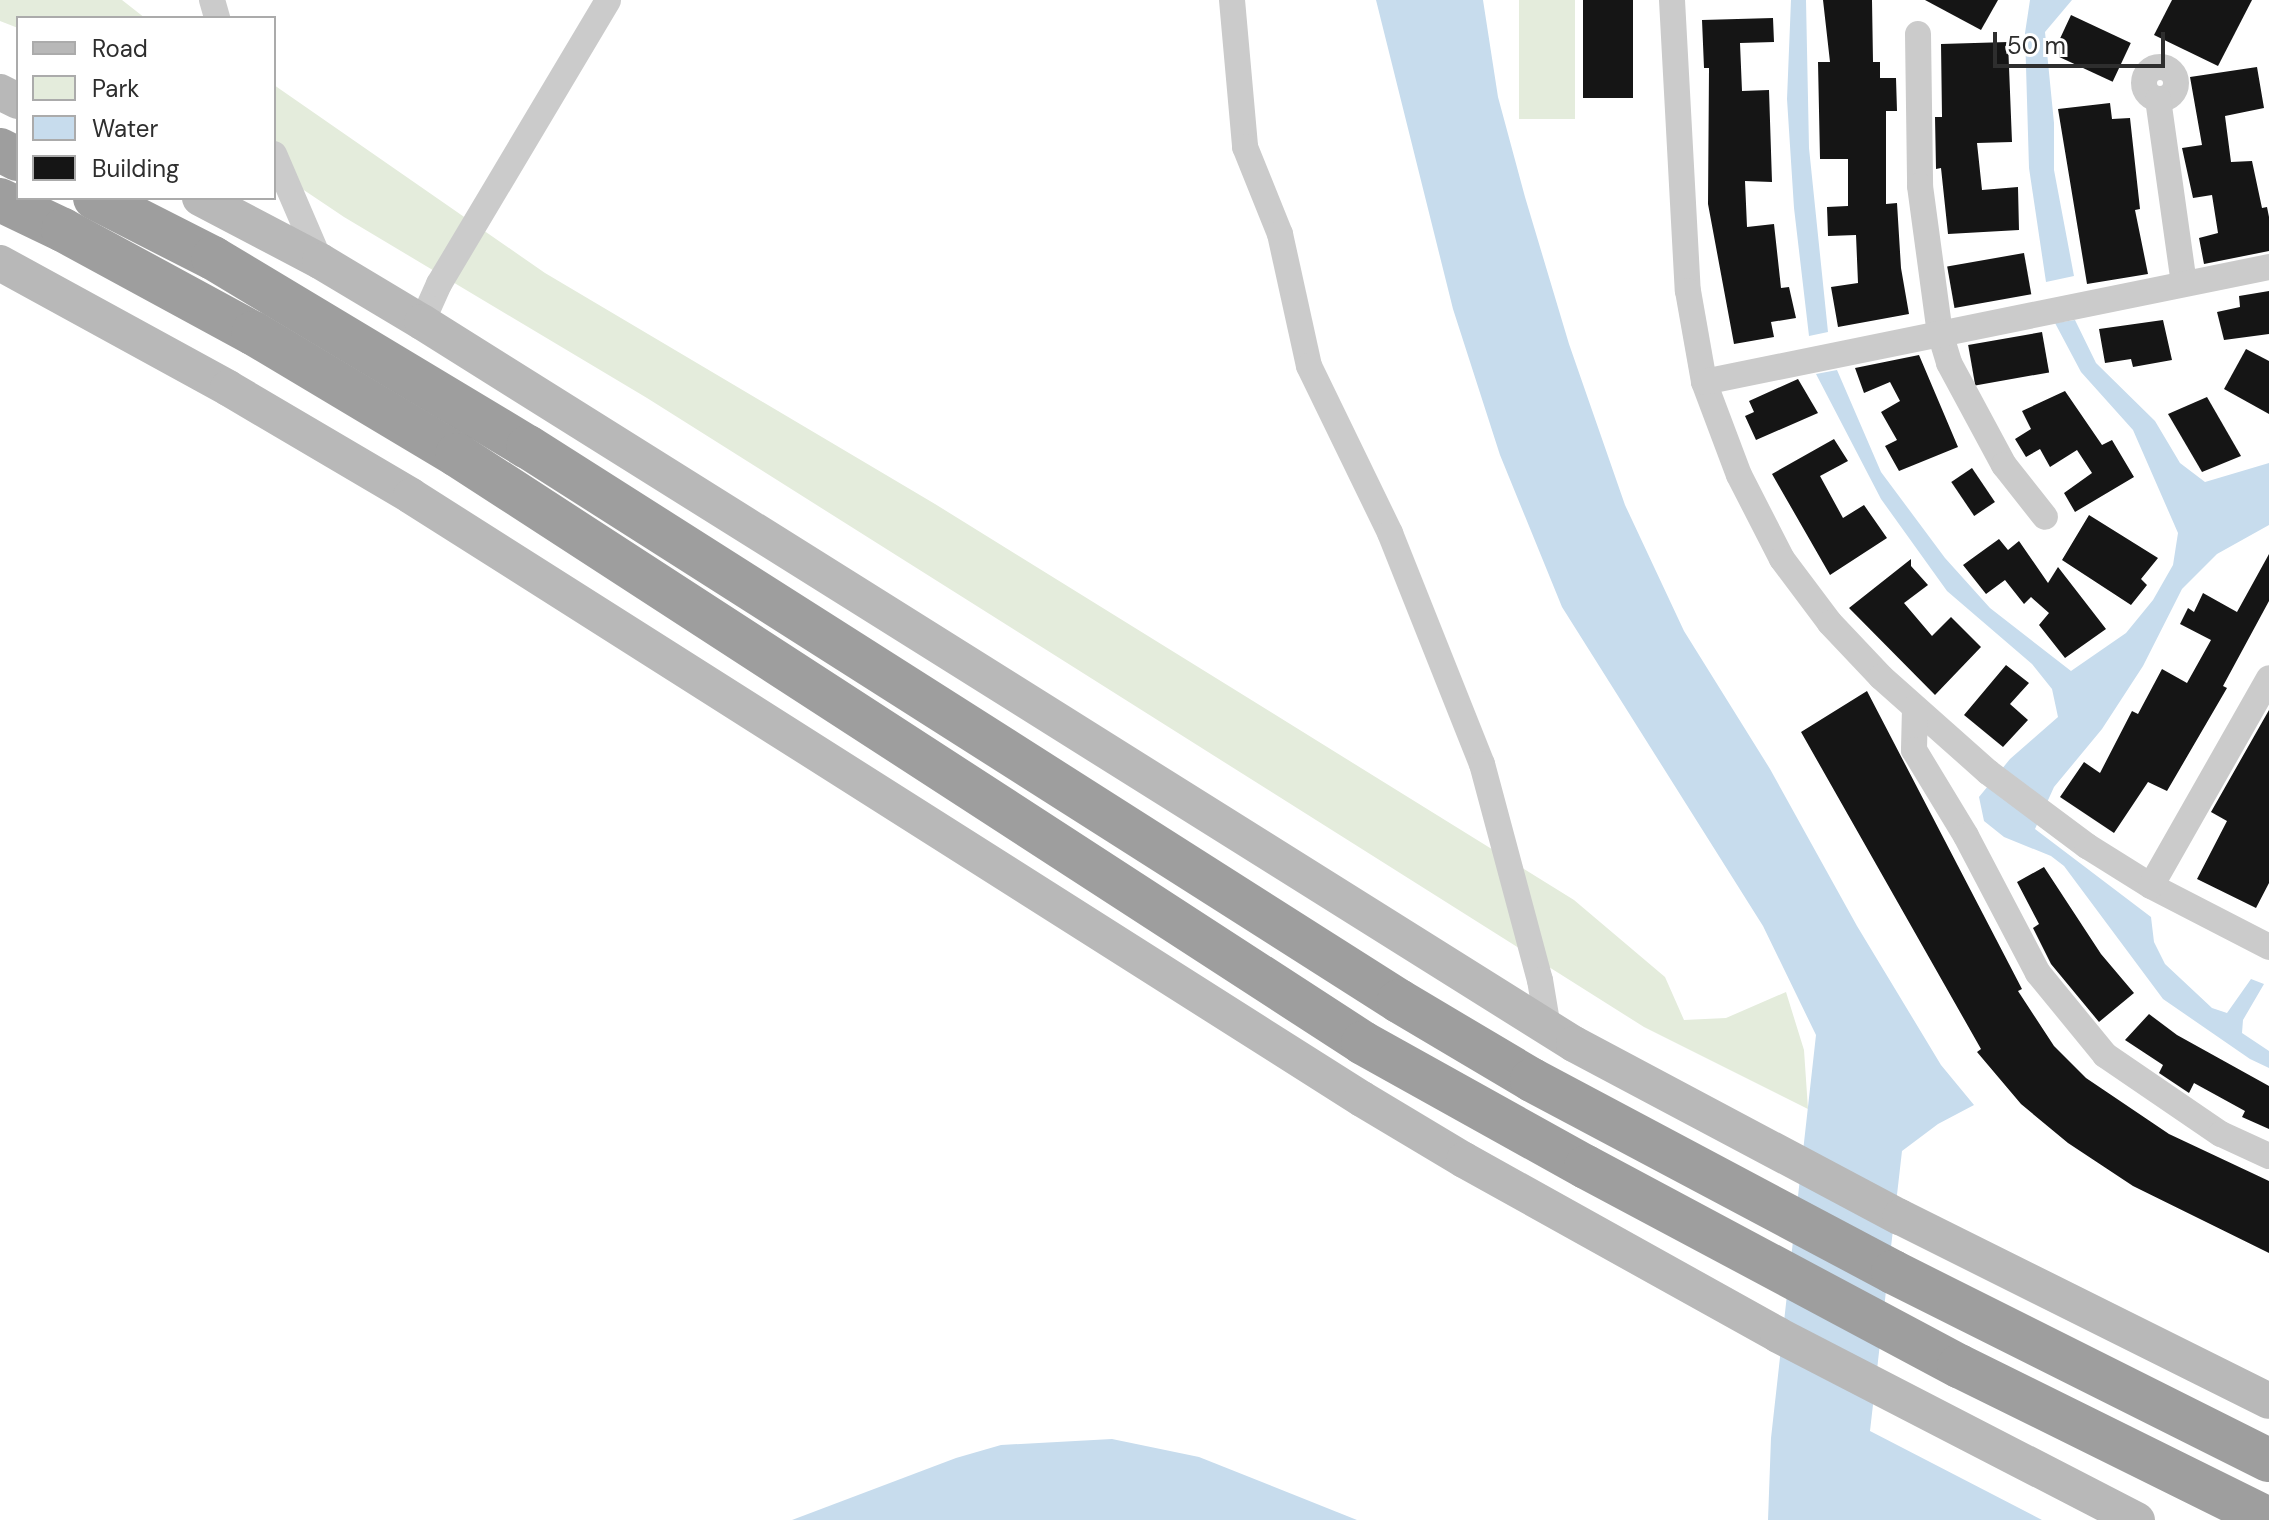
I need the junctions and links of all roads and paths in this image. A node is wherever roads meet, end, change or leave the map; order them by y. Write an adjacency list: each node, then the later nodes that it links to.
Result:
1 (608, 0): 14 (street)
2 (1232, 0): 22 (street)
3 (1672, 0): 16 (street)
4 (1918, 34): 15 (street)
5 (2158, 99): 13 (street)
6 (276, 159): 10 (street)
7 (0, 200): 25 (highway)
8 (99, 200): 24 (highway)
9 (204, 200): 10 (main road)
10 (320, 261): 14 (main road)
11 (0, 263): 30 (main road)
12 (2269, 267): 13 (street)
13 (2184, 283): 15 (street)
14 (422, 322): 22 (main road)
15 (1940, 333): 16 (street); 17 (street)
16 (1704, 382): 19 (street)
17 (2045, 517)
18 (2269, 678): 20 (street)
19 (1915, 708): 20 (street); 23 (street)
20 (2151, 886): 21 (street)
21 (2269, 947)
22 (1548, 1028): 26 (main road)
23 (2269, 1156)
24 (1893, 1272): 27 (highway); 28 (highway)
25 (1974, 1373): 29 (highway); 31 (highway)
26 (2269, 1401)
27 (2269, 1432)
28 (2269, 1460)
29 (2269, 1519)
30 (2137, 1520)
31 (2207, 1520)

